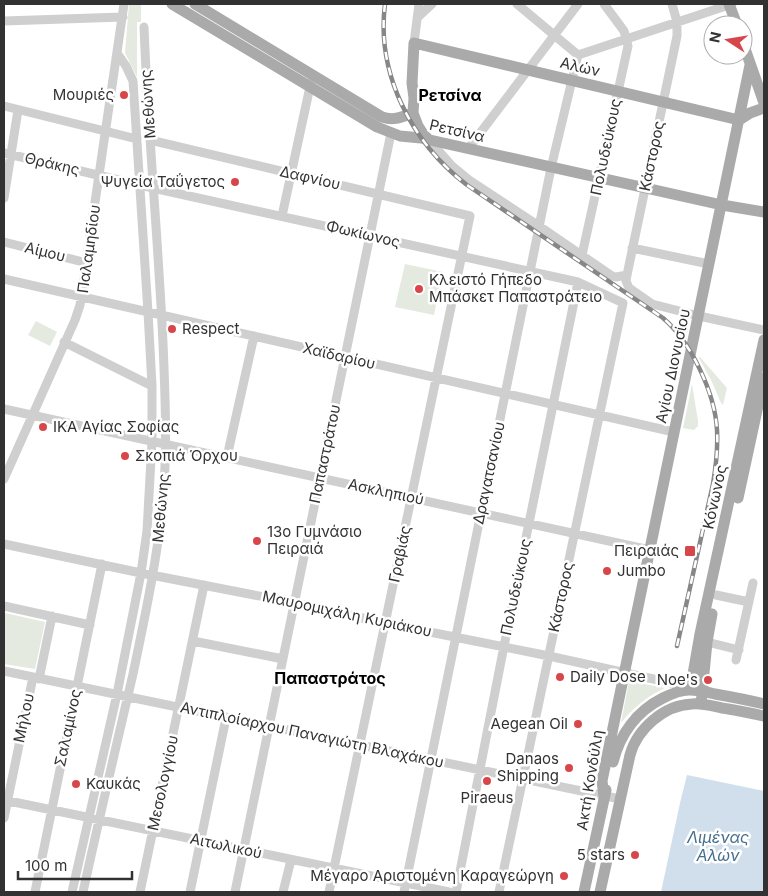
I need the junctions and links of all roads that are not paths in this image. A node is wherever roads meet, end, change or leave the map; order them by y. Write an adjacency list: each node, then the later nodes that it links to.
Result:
1 (124, 4): 11 (street, Παλαμηδίου)
2 (172, 4): 24 (main road, Ρετσίνα)
3 (195, 4): 24 (main road, Ρετσίνα)
4 (419, 4): 12 (street)
5 (432, 4): 12 (street)
6 (517, 4): 16 (street)
7 (578, 4): 16 (street)
8 (604, 4): 17 (street)
9 (672, 4): 14 (street)
10 (730, 4): 14 (street)
11 (123, 17): 13 (street); 19 (street, Παλαμηδίου)
12 (417, 18): 18 (street)
13 (4, 21)
14 (677, 22): 17 (street); 26 (street, Κάστορος)
15 (144, 27): 36 (street, Μεθώνης)
16 (554, 35): 20 (street); 22 (street)
17 (627, 39): 20 (street); 25 (street, Πολυδεύκους)
18 (414, 43): 22 (main road, Αλών); 31 (main road)
19 (117, 53): 33 (street, Παλαμηδίου); 35 (street, Μεθώνης)
20 (578, 55): 23 (street, Δραγατσανίου)
21 (750, 65): 27 (main road); 32 (main road, Αγίου Διονυσίου)
22 (528, 70): 23 (main road, Αλών); 38 (street)
23 (572, 80): 25 (main road, Αλών); 40 (street, Δραγατσανίου)
24 (311, 81): 31 (main road, Ρετσίνα); 34 (main road, Ρετσίνα); 41 (street)
25 (618, 91): 26 (main road, Αλών); 43 (street, Πολυδεύκους)
26 (663, 102): 32 (main road, Αλών); 46 (street, Κάστορος)
27 (764, 103)
28 (4, 106): 30 (street)
29 (764, 108): 32 (main road)
30 (18, 110): 33 (street); 39 (street)
31 (413, 113): 37 (main road)
32 (739, 120): 49 (main road, Αγίου Διονυσίου)
33 (106, 132): 35 (street); 42 (street, Παλαμηδίου)
34 (391, 133): 37 (main road, Ρετσίνα); 47 (street, Παπαστράτου)
35 (137, 139): 44 (street, Μεθώνης)
36 (150, 140): 41 (street, Δαφνίου); 45 (street, Μεθώνης)
37 (429, 140): 38 (main road, Ρετσίνα); 53 (street)
38 (468, 149): 40 (main road, Ρετσίνα)
39 (7, 154): 42 (street, Θράκης); 48 (street)
40 (551, 168): 43 (main road, Ρετσίνα); 53 (street, Δραγατσανίου)
41 (291, 174): 47 (street, Δαφνίου); 51 (street)
42 (100, 175): 44 (street, Φωκίωνος); 59 (street, Παλαμηδίου)
43 (599, 178): 46 (main road, Ρετσίνα); 57 (street, Πολυδεύκους)
44 (139, 184): 45 (street, Φωκίωνος); 67 (street, Μεθώνης)
45 (153, 188): 51 (street, Φωκίωνος); 68 (street, Μεθώνης)
46 (645, 188): 49 (main road, Ρετσίνα); 56 (street, Κάστορος)
47 (379, 194): 52 (street, Δαφνίου); 54 (street, Παπαστράτου)
48 (4, 198)
49 (722, 204): 50 (main road, Ρετσίνα); 60 (main road, Αγίου Διονυσίου)
50 (764, 212)
51 (282, 216): 54 (street, Φωκίωνος)
52 (470, 216): 58 (street, Γραβιάς)
53 (540, 226): 57 (street); 61 (street, Δραγατσανίου)
54 (370, 235): 58 (street, Φωκίωνος); 74 (street, Παπαστράτου)
55 (4, 242): 59 (street, Αίμου)
56 (632, 248): 60 (street); 62 (street, Κάστορος)
57 (582, 255): 62 (street)
58 (462, 256): 61 (street, Φωκίωνος); 75 (street, Γραβιάς)
59 (87, 263): 65 (street, Παλαμηδίου)
60 (709, 264): 69 (main road, Αγίου Διονυσίου)
61 (530, 271): 64 (street, Φωκίωνος); 78 (street, Δραγατσανίου)
62 (627, 275): 69 (street)
63 (4, 279): 65 (street, Χαϊδαρίου)
64 (578, 282): 66 (street, Φωκίωνος); 79 (street, Πολυδεύκους)
65 (82, 297): 67 (street, Χαϊδαρίου); 73 (street, Παλαμηδίου)
66 (623, 303): 82 (street, Κάστορος)
67 (148, 312): 68 (street, Χαϊδαρίου); 77 (street, Μεθώνης)
68 (162, 315): 71 (street, Χαϊδαρίου); 85 (street, Μεθώνης)
69 (699, 316): 70 (street); 83 (main road, Αγίου Διονυσίου)
70 (764, 330)
71 (254, 336): 74 (street, Χαϊδαρίου); 86 (street)
72 (764, 340): 119 (main road, Κόνωνος)
73 (64, 342): 77 (street); 81 (street, Παλαμηδίου)
74 (345, 357): 75 (street, Χαϊδαρίου); 87 (street, Παπαστράτου)
75 (436, 378): 78 (street, Χαϊδαρίου); 89 (street, Γραβιάς)
76 (764, 378): 100 (main road, Κόνωνος)
77 (152, 386): 84 (street, Μεθώνης)
78 (506, 394): 79 (street, Χαϊδαρίου); 90 (street, Δραγατσανίου)
79 (554, 405): 82 (street, Χαϊδαρίου); 91 (street, Πολυδεύκους)
80 (4, 409): 81 (street, Ασκληπιού)
81 (32, 415): 84 (street, Ασκληπιού); 88 (street, Παλαμηδίου)
82 (599, 415): 83 (street, Χαϊδαρίου); 92 (street, Κάστορος)
83 (674, 432): 94 (main road, Αγίου Διονυσίου)
84 (152, 441): 85 (street, Ασκληπιού); 96 (street, Μεθώνης)
85 (166, 444): 86 (street, Ασκληπιού); 97 (street, Μεθώνης)
86 (228, 457): 87 (street, Ασκληπιού)
87 (320, 478): 89 (street, Ασκληπιού); 102 (street, Παπαστράτου)
88 (4, 479)
89 (412, 497): 90 (street, Ασκληπιού); 105 (street, Γραβιάς)
90 (481, 513): 91 (street, Ασκληπιού); 107 (street, Δραγατσανίου)
91 (530, 524): 92 (street, Ασκληπιού); 110 (street, Πολυδεύκους)
92 (575, 533): 94 (street, Ασκληπιού); 112 (street, Κάστορος)
93 (4, 544): 95 (street, Μαυρομιχάλη Κυριάκου)
94 (650, 550): 116 (main road, Αγίου Διονυσίου)
95 (102, 564): 96 (street, Μαυρομιχάλη Κυριάκου); 106 (street, Σαλαμίνος)
96 (141, 573): 97 (street, Μαυρομιχάλη Κυριάκου); 121 (street, Μεθώνης)
97 (153, 575): 99 (street, Μαυρομιχάλη Κυριάκου); 122 (street, Μεθώνης)
98 (753, 583): 101 (street)
99 (204, 585): 102 (street, Μαυρομιχάλη Κυριάκου); 108 (street, Μεσολογγίου)
100 (716, 595): 101 (street); 109 (main road, Κόνωνος)
101 (749, 602): 111 (street)
102 (295, 603): 105 (street, Μαυρομιχάλη Κυριάκου); 113 (street, Παπαστράτου)
103 (4, 606): 104 (street)
104 (52, 616): 106 (street); 117 (street, Μήλου)
105 (385, 623): 107 (street, Μαυρομιχάλη Κυριάκου); 129 (street, Γραβιάς)
106 (90, 625): 118 (street, Σαλαμίνος)
107 (456, 637): 110 (street, Μαυρομιχάλη Κυριάκου); 130 (street, Δραγατσανίου)
108 (192, 641): 113 (street); 125 (street, Μεσολογγίου)
109 (706, 642): 111 (street); 120 (main road, Κόνωνος)
110 (504, 646): 112 (street, Μαυρομιχάλη Κυριάκου); 131 (street, Πολυδεύκους)
111 (739, 650): 114 (street)
112 (549, 656): 116 (street, Μαυρομιχάλη Κυριάκου); 132 (street, Κάστορος)
113 (283, 659): 128 (street, Παπαστράτου)
114 (736, 660)
115 (4, 672): 117 (street, Αντιπλοίαρχου Παναγιώτη Βλαχάκου)
116 (625, 673): 119 (street, Μαυρομιχάλη Κυριάκου); 133 (main road, Ακτή Κονδύλη)
117 (36, 678): 118 (street, Αντιπλοίαρχου Παναγιώτη Βλαχάκου); 135 (street, Μήλου)
118 (77, 686): 121 (street, Αντιπλοίαρχου Παναγιώτη Βλαχάκου); 136 (street, Σαλαμίνος)
119 (688, 690): 120 (main road); 133 (main road)
120 (702, 691): 123 (main road, Κόνωνος); 124 (main road)
121 (118, 694): 122 (street, Αντιπλοίαρχου Παναγιώτη Βλαχάκου); 138 (street, Μεθώνης)
122 (128, 697): 125 (street, Αντιπλοίαρχου Παναγιώτη Βλαχάκου); 139 (street, Μεθώνης)
123 (701, 704): 126 (main road, Ακτή Κονδύλη); 134 (main road, Ακτή Κονδύλη)
124 (764, 704)
125 (179, 708): 127 (street, Αντιπλοίαρχου Παναγιώτη Βλαχάκου); 140 (street, Μεσολογγίου)
126 (764, 716)
127 (226, 718): 128 (street, Αντιπλοίαρχου Παναγιώτη Βλαχάκου); 141 (street)
128 (269, 726): 129 (street, Αντιπλοίαρχου Παναγιώτη Βλαχάκου); 142 (street, Παπαστράτου)
129 (360, 745): 130 (street, Αντιπλοίαρχου Παναγιώτη Βλαχάκου); 144 (street, Γραβιάς)
130 (431, 760): 131 (street, Αντιπλοίαρχου Παναγιώτη Βλαχάκου); 145 (street, Δραγατσανίου)
131 (480, 770): 132 (street, Αντιπλοίαρχου Παναγιώτη Βλαχάκου); 155 (street, Πολυδεύκους)
132 (523, 779): 133 (street, Αντιπλοίαρχου Παναγιώτη Βλαχάκου); 156 (street, Κάστορος)
133 (604, 796): 134 (street, Αντιπλοίαρχου Παναγιώτη Βλαχάκου); 157 (main road, Ακτή Κονδύλη)
134 (620, 799): 158 (main road, Ακτή Κονδύλη)
135 (6, 800): 136 (street, Αιτωλικού); 137 (street, Μήλου)
136 (52, 810): 138 (street, Αιτωλικού); 146 (street, Σαλαμίνος)
137 (4, 818)
138 (89, 818): 139 (street, Αιτωλικού); 147 (street, Μεθώνης)
139 (98, 820): 140 (street, Αιτωλικού); 148 (street, Μεθώνης)
140 (153, 831): 141 (street, Αιτωλικού); 149 (street, Μεσολογγίου)
141 (200, 841): 142 (street, Αιτωλικού); 150 (street)
142 (244, 850): 143 (street, Αιτωλικού); 151 (street, Παπαστράτου)
143 (291, 860): 144 (street, Αιτωλικού); 152 (street)
144 (334, 868): 145 (street, Αιτωλικού); 153 (street, Γραβιάς)
145 (405, 888): 154 (street, Αιτωλικού)
146 (34, 892)
147 (72, 892)
148 (83, 892)
149 (140, 892)
150 (190, 892)
151 (235, 892)
152 (283, 892)
153 (329, 892)
154 (449, 892)
155 (456, 892)
156 (500, 892)
157 (584, 892)
158 (600, 892)

